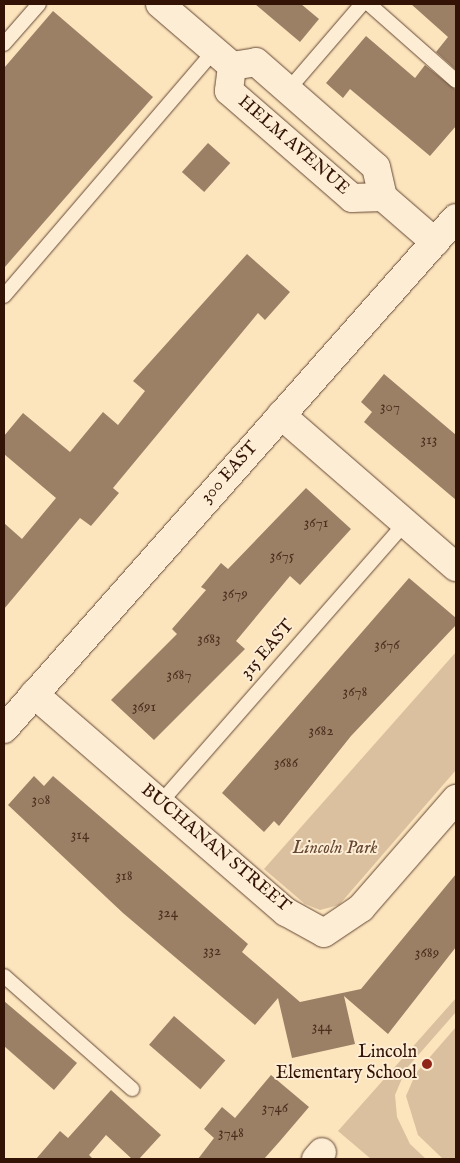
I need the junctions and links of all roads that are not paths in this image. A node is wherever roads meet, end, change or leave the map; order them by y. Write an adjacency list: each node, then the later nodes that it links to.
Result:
1 (39, 4): 5 (lane)
2 (160, 4): 6 (street)
3 (362, 4): 8 (lane)
4 (370, 4): 7 (lane)
5 (4, 44)
6 (223, 58): 8 (street, HELM AVENUE); 9 (street, HELM AVENUE); 12 (lane)
7 (456, 82)
8 (288, 90): 9 (street, HELM AVENUE)
9 (383, 197): 11 (street)
10 (456, 218): 11 (street, 300 EAST)
11 (434, 242): 13 (street, 300 EAST)
12 (4, 296)
13 (281, 415): 14 (street); 16 (street, 300 EAST)
14 (405, 523): 15 (street); 19 (lane, 315 EAST)
15 (456, 567)
16 (34, 694): 17 (street, 300 EAST); 19 (street, BUCHANAN STREET)
17 (4, 729)
18 (456, 799): 19 (street, BUCHANAN STREET)
19 (160, 803)
20 (4, 976): 21 (lane)
21 (132, 1089)

